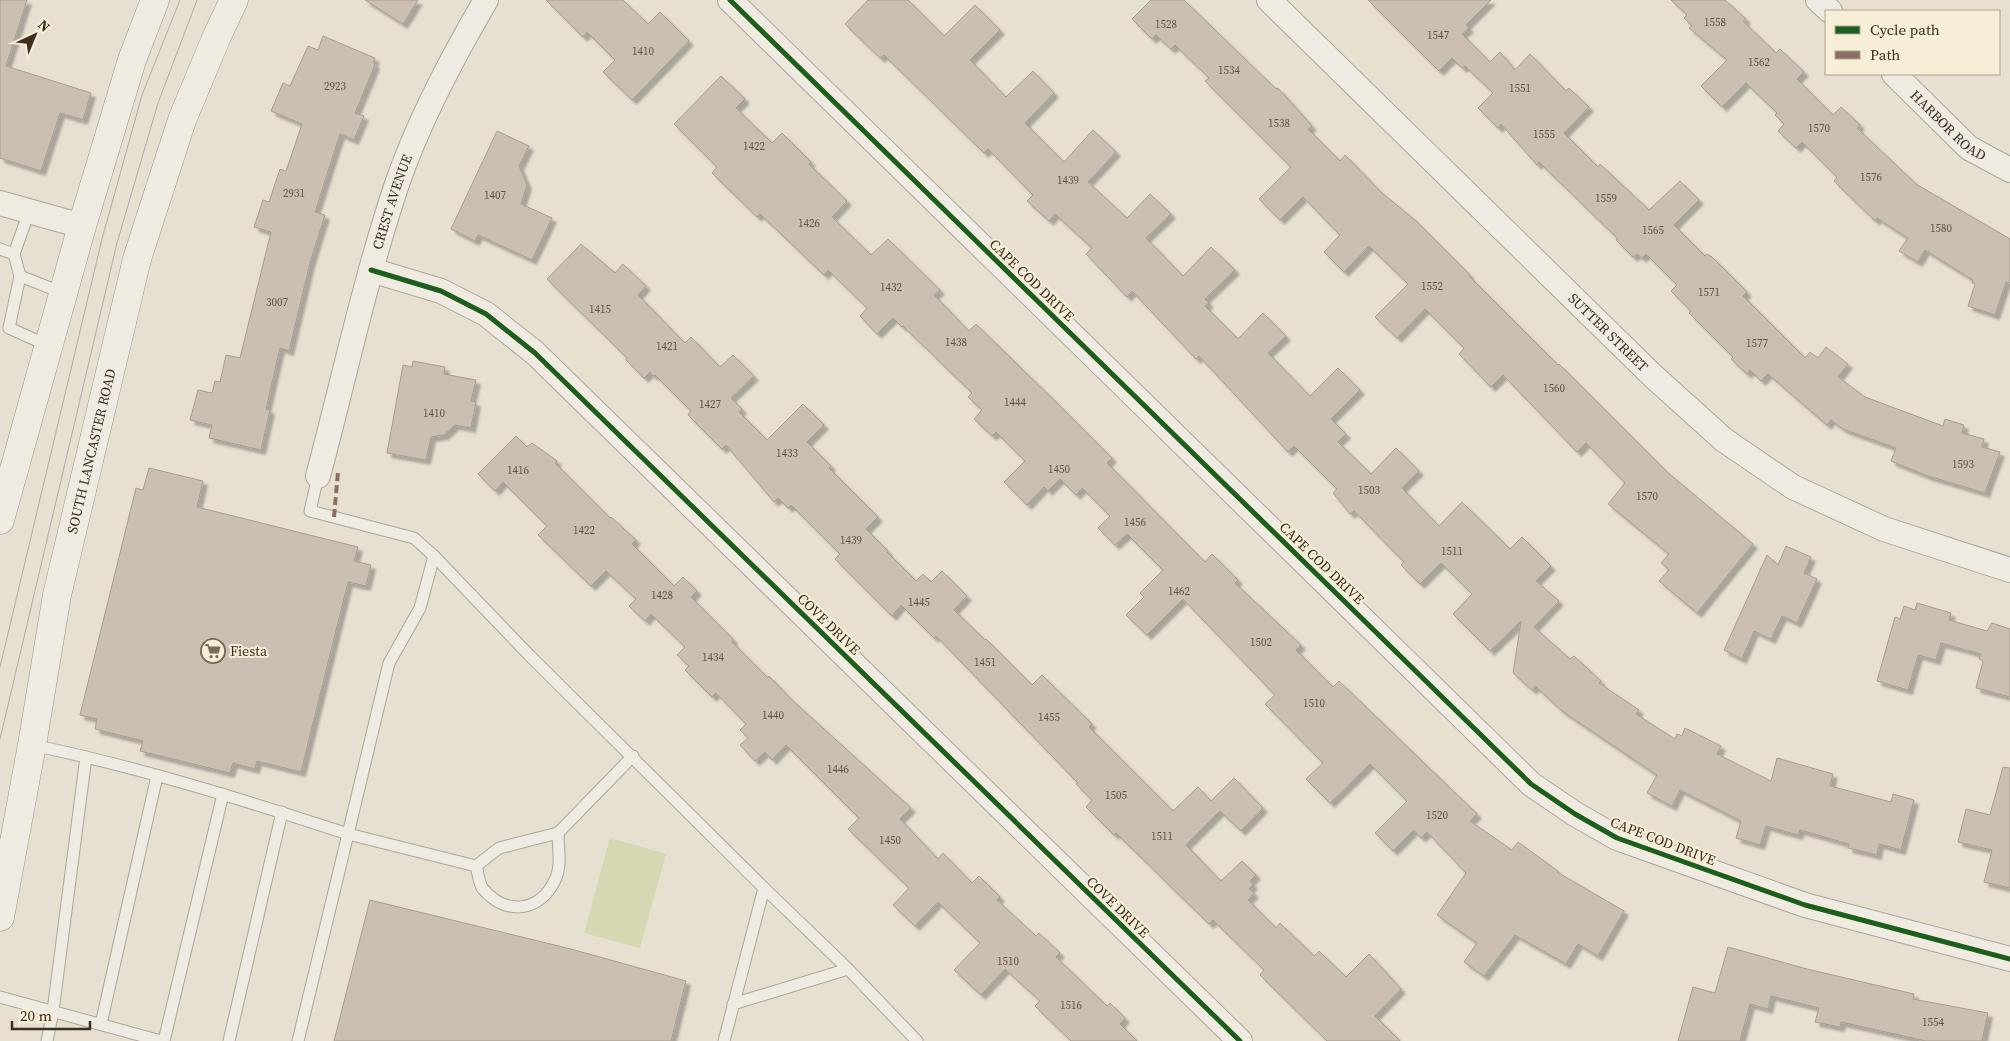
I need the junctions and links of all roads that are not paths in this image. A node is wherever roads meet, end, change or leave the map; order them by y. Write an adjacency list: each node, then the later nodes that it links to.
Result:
1 (155, 0): 12 (main road)
2 (234, 0): 23 (main road, SOUTH LANCASTER ROAD)
3 (486, 0): 15 (street, CREST AVENUE)
4 (730, 0): 34 (street, CAPE COD DRIVE)
5 (1269, 0): 22 (street, SUTTER STREET)
6 (1818, 0): 7 (street)
7 (1829, 10)
8 (1895, 75): 9 (street, HARBOR ROAD)
9 (2010, 170)
10 (0, 204): 11 (street)
11 (29, 212): 12 (street); 14 (lane)
12 (82, 226): 17 (main road)
13 (0, 249): 14 (lane)
14 (14, 254): 16 (lane)
15 (371, 270): 19 (street, CREST AVENUE); 46 (street, COVE DRIVE)
16 (20, 276): 17 (lane); 18 (lane)
17 (64, 293): 18 (main road)
18 (49, 346): 20 (main road)
19 (318, 476): 21 (lane)
20 (0, 520)
21 (434, 556): 24 (lane); 30 (lane)
22 (2010, 570)
23 (32, 745): 25 (lane); 33 (main road, SOUTH LANCASTER ROAD)
24 (633, 756): 29 (lane); 32 (lane)
25 (86, 757): 26 (lane); 38 (lane)
26 (157, 776): 27 (lane); 39 (lane)
27 (223, 794): 28 (lane); 41 (lane)
28 (282, 812): 30 (lane); 42 (lane)
29 (558, 833): 31 (lane); 31 (lane)
30 (348, 834): 31 (lane); 43 (lane)
31 (476, 866)
32 (764, 888): 35 (lane); 37 (lane)
33 (0, 917)
34 (2010, 959)
35 (848, 969): 37 (lane); 45 (lane)
36 (0, 997): 38 (lane)
37 (732, 1004): 44 (lane)
38 (53, 1011): 39 (lane); 40 (lane)
39 (101, 1024): 41 (lane)
40 (47, 1041)
41 (162, 1041)
42 (229, 1041)
43 (298, 1041)
44 (724, 1041)
45 (917, 1041)
46 (1240, 1041)

